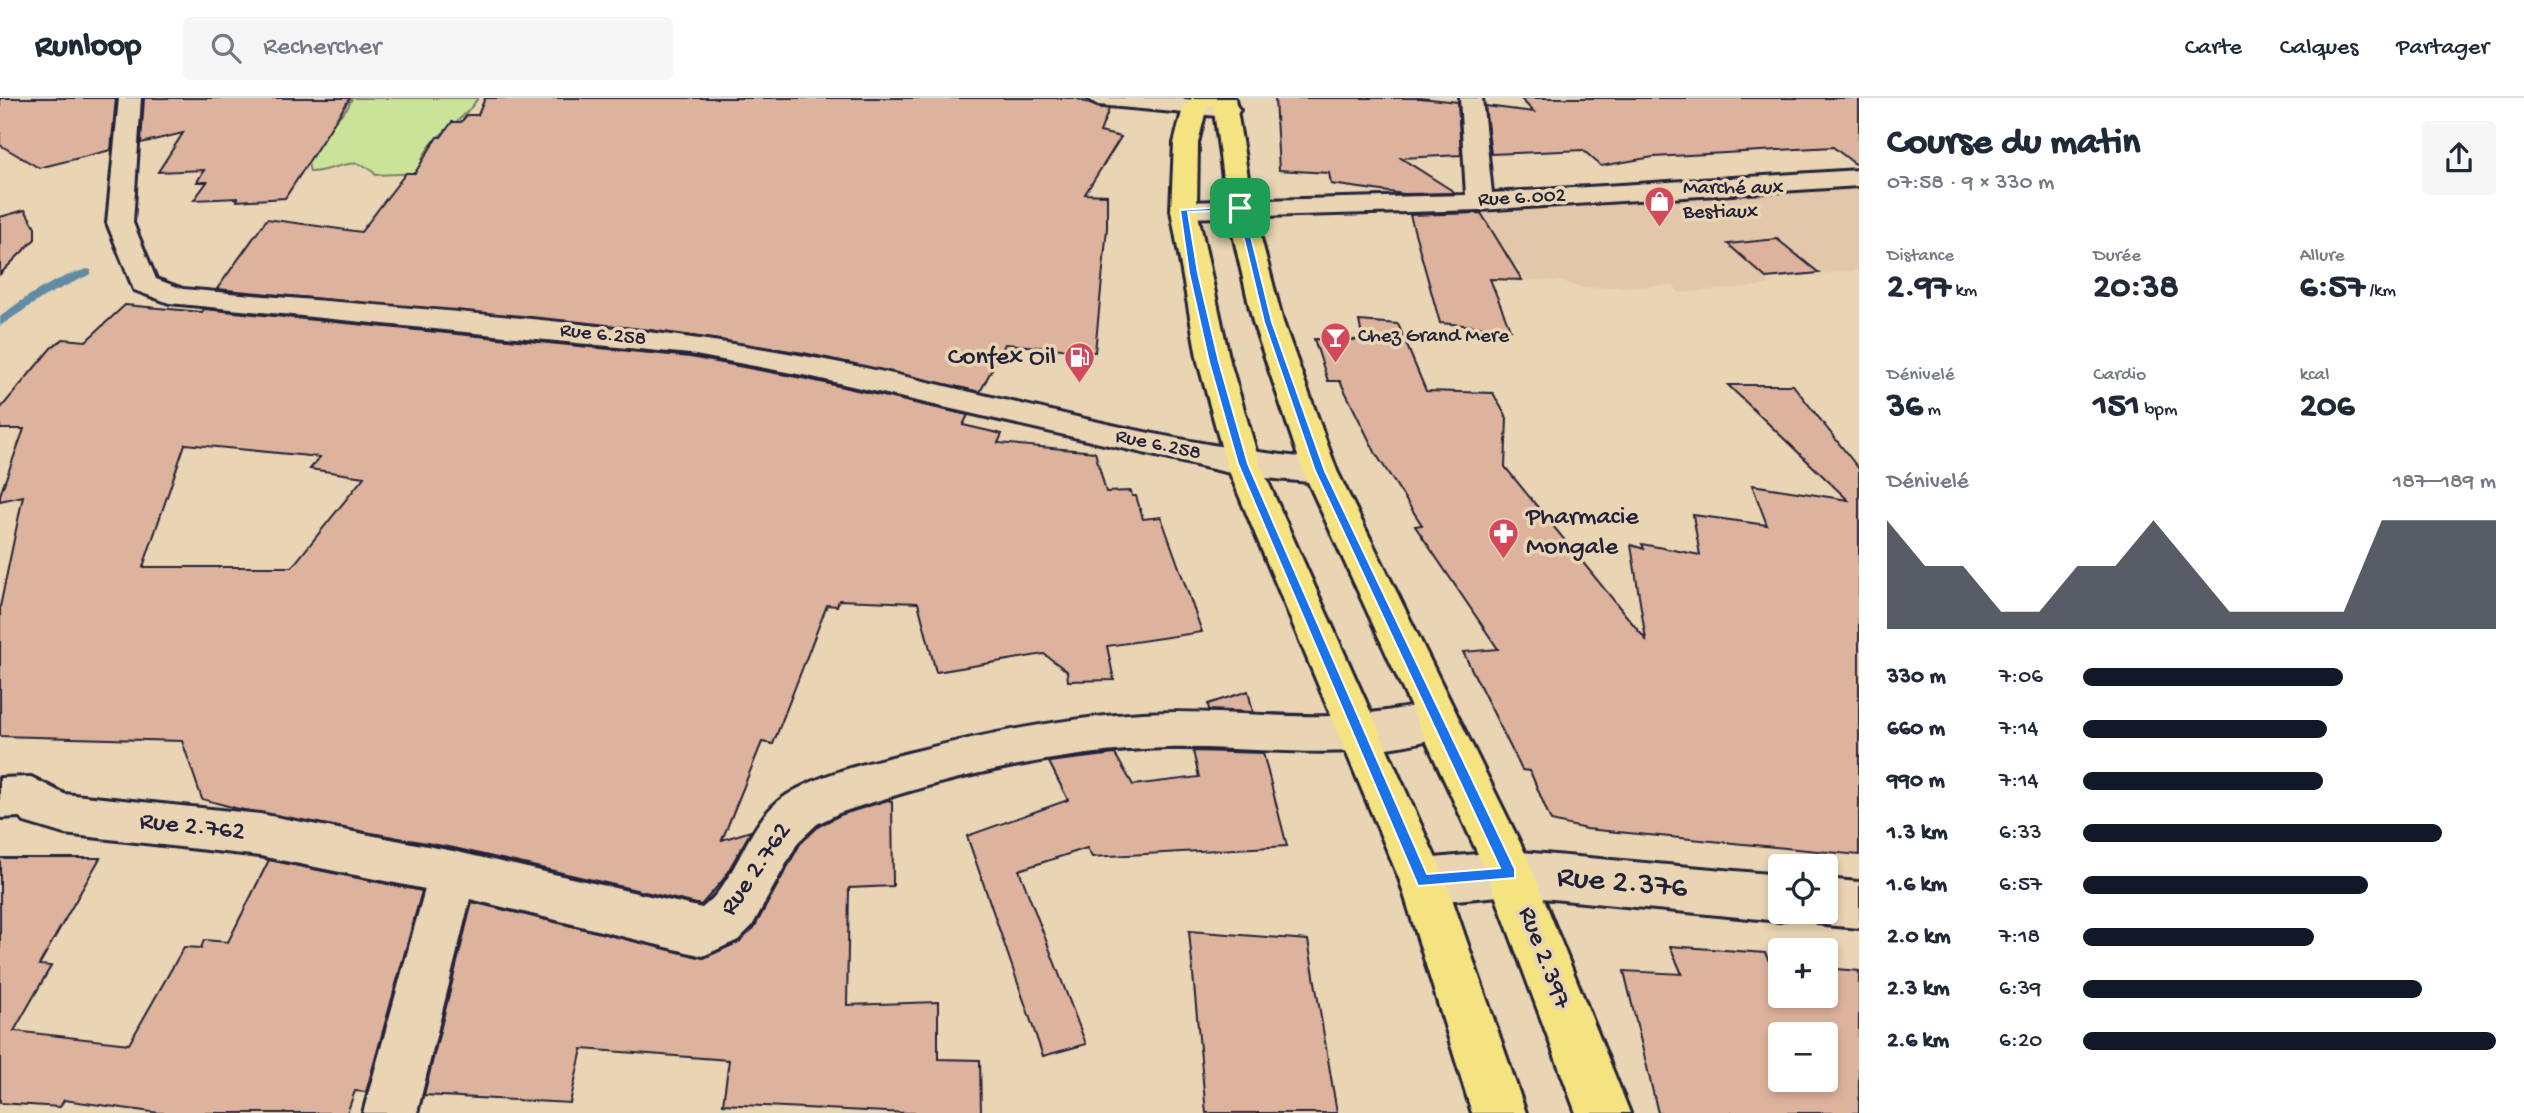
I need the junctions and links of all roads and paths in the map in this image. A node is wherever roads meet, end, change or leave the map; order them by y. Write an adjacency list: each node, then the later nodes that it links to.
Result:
1 (130, 98): 10 (street, Rue 6.258)
2 (1098, 98): 4 (street)
3 (1471, 98): 7 (street)
4 (1200, 103): 5 (street); 9 (main road)
5 (1226, 104): 8 (main road, Rue 2.397)
6 (1859, 178): 7 (street, Rue 6.002)
7 (1480, 202): 8 (street, Rue 6.002)
8 (1240, 208): 9 (street, Rue 6.002); 11 (main road, Rue 2.397)
9 (1184, 210): 10 (main road)
10 (1243, 464): 11 (street, Rue 6.258); 13 (main road)
11 (1320, 471): 12 (main road, Rue 2.397)
12 (1438, 720): 13 (street, Rue 2.762); 16 (main road, Rue 2.397)
13 (1359, 733): 15 (street, Rue 2.762); 17 (main road)
14 (0, 798): 15 (street, Rue 2.762)
15 (453, 873): 21 (street)
16 (1510, 873): 17 (street, Rue 2.376); 18 (street, Rue 2.376); 23 (main road, Rue 2.397)
17 (1423, 881): 22 (main road)
18 (1768, 897)
19 (1838, 903): 20 (street)
20 (1859, 905)
21 (390, 1113)
22 (1499, 1113)
23 (1602, 1113)

